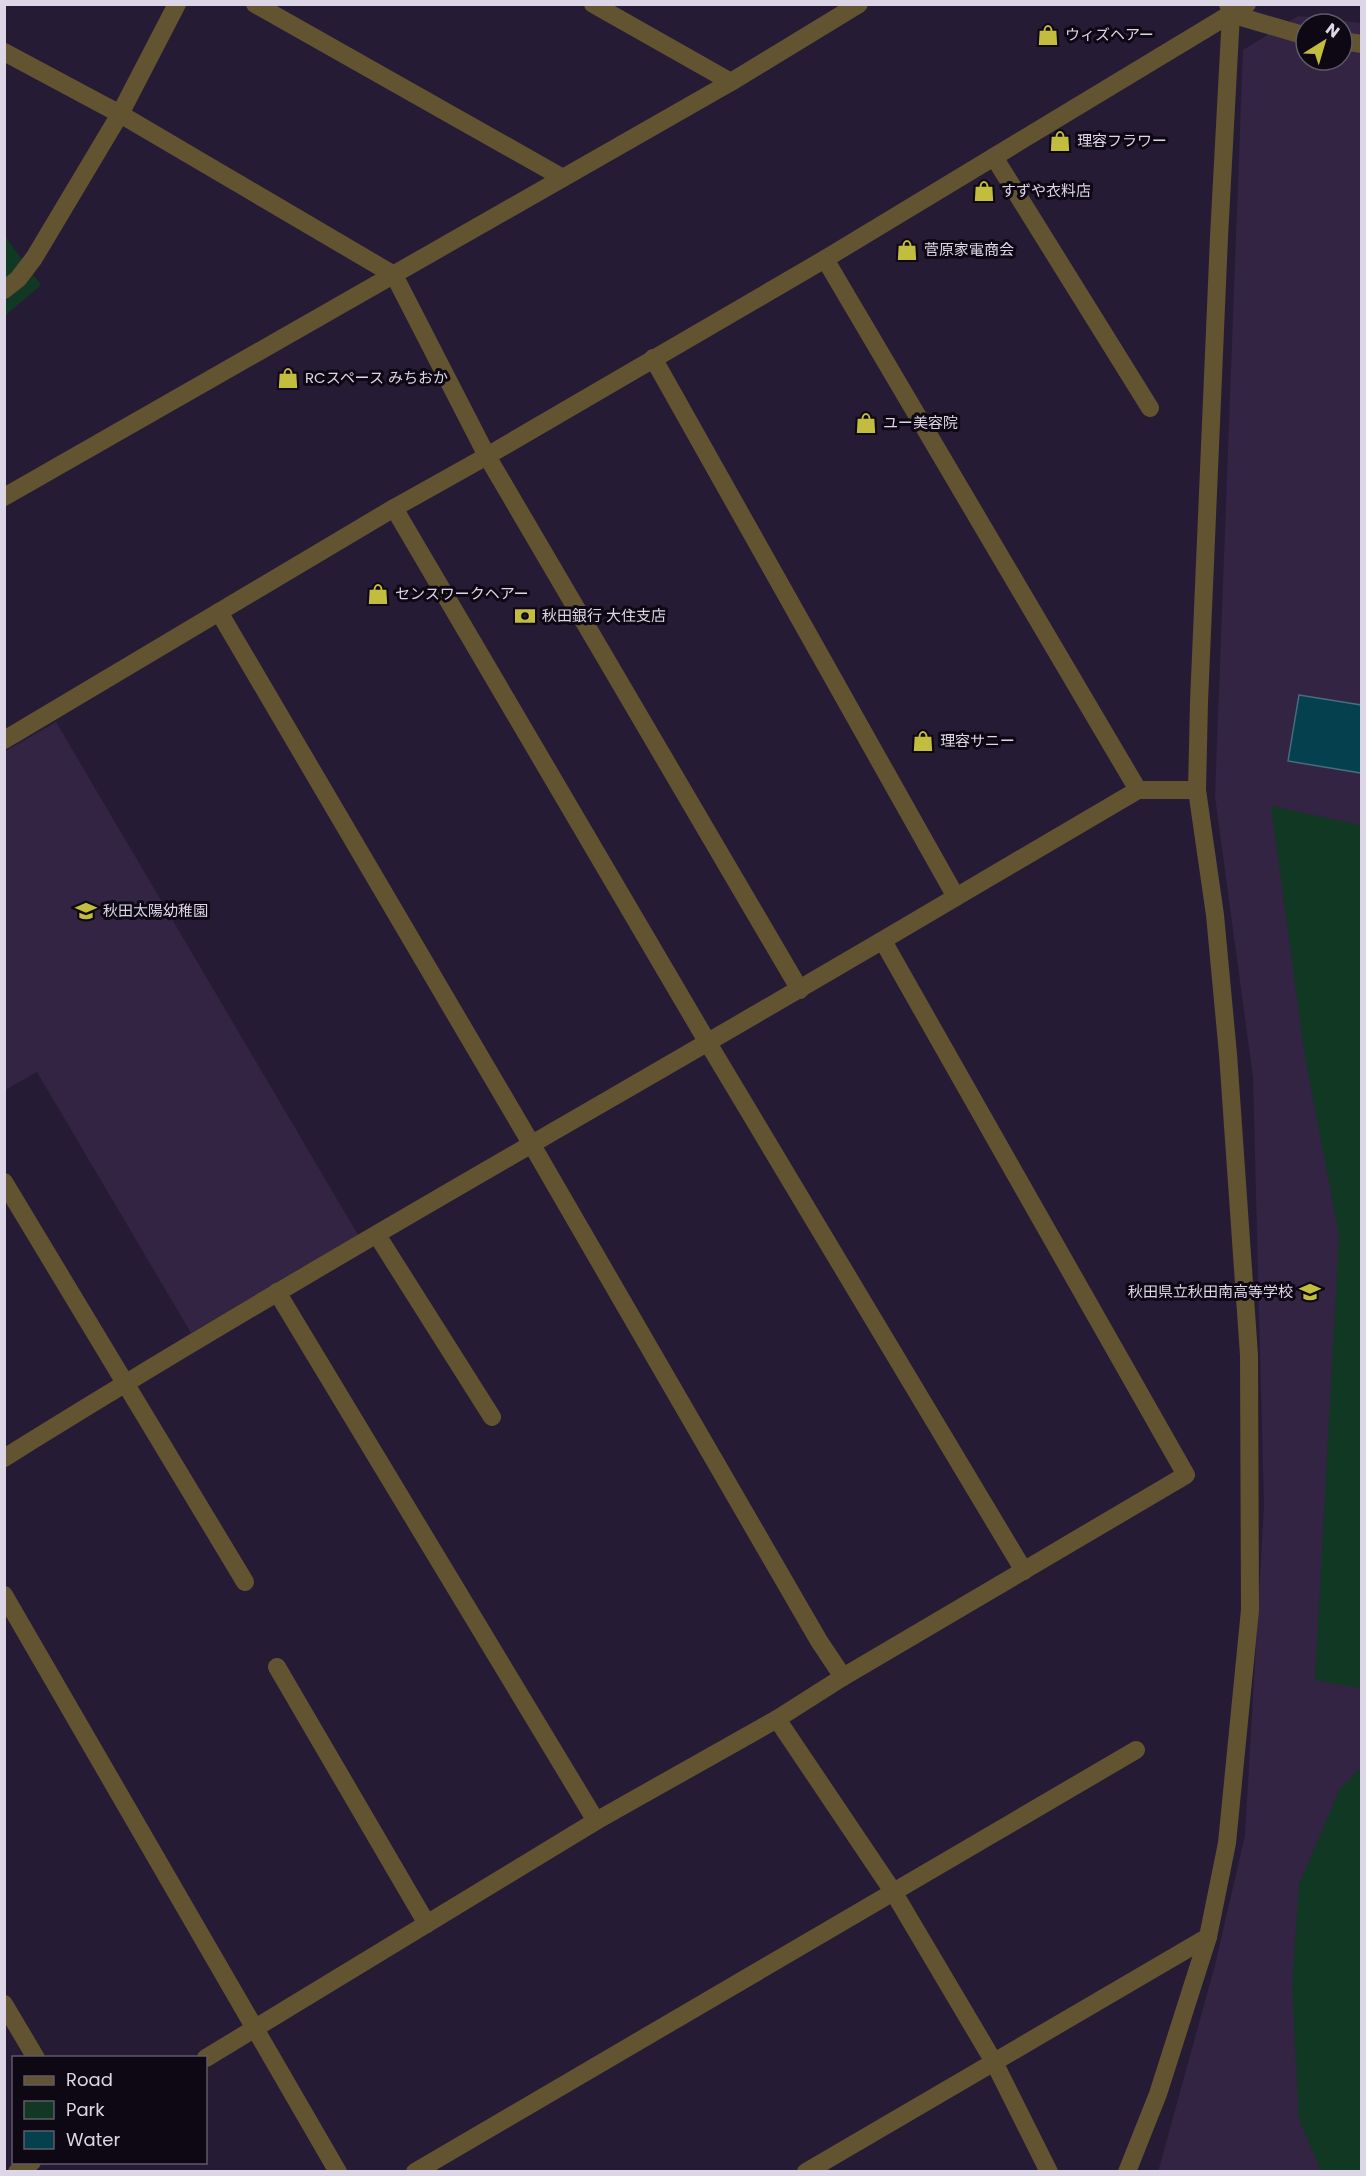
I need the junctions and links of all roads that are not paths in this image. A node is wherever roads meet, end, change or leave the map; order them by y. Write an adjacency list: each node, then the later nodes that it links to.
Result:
1 (177, 4): 10 (street)
2 (255, 4): 12 (street)
3 (592, 4): 9 (street)
4 (859, 4): 9 (street)
5 (1247, 4): 6 (street)
6 (1230, 9): 7 (street); 11 (street); 24 (street)
7 (1294, 32)
8 (4, 52): 10 (street)
9 (732, 82): 12 (street)
10 (120, 114): 14 (street); 15 (street)
11 (994, 157): 13 (street); 17 (street)
12 (563, 178): 14 (street)
13 (825, 259): 16 (street); 23 (street)
14 (394, 275): 18 (street); 19 (street)
15 (4, 291)
16 (653, 358): 18 (street); 25 (street)
17 (1150, 408)
18 (487, 456): 20 (street); 27 (street)
19 (4, 497)
20 (394, 508): 21 (street); 28 (street)
21 (219, 612): 22 (street); 29 (street)
22 (4, 740)
23 (1138, 790): 24 (street); 25 (street)
24 (1197, 790): 46 (street)
25 (956, 897): 26 (street)
26 (883, 941): 27 (street); 36 (street)
27 (800, 990): 28 (street)
28 (708, 1043): 29 (street); 36 (street)
29 (532, 1145): 31 (street); 40 (street)
30 (4, 1182): 33 (street)
31 (377, 1234): 32 (street); 34 (street)
32 (277, 1292): 33 (street); 43 (street)
33 (126, 1382): 35 (street); 37 (street)
34 (492, 1417)
35 (4, 1458)
36 (1024, 1571): 40 (street)
37 (245, 1582)
38 (4, 1595): 48 (street)
39 (277, 1667): 45 (street)
40 (843, 1677): 41 (street)
41 (777, 1719): 43 (street); 44 (street)
42 (1136, 1750): 44 (street)
43 (596, 1821): 45 (street)
44 (894, 1893): 51 (street); 55 (street)
45 (427, 1924): 48 (street)
46 (1208, 1938): 51 (street); 58 (street)
47 (4, 2004): 49 (street)
48 (254, 2029): 50 (street); 54 (street)
49 (35, 2056)
50 (207, 2057)
51 (994, 2062): 56 (street); 57 (street)
52 (30, 2164): 53 (street)
53 (17, 2172)
54 (338, 2172)
55 (415, 2172)
56 (806, 2172)
57 (1049, 2172)
58 (1127, 2172)

